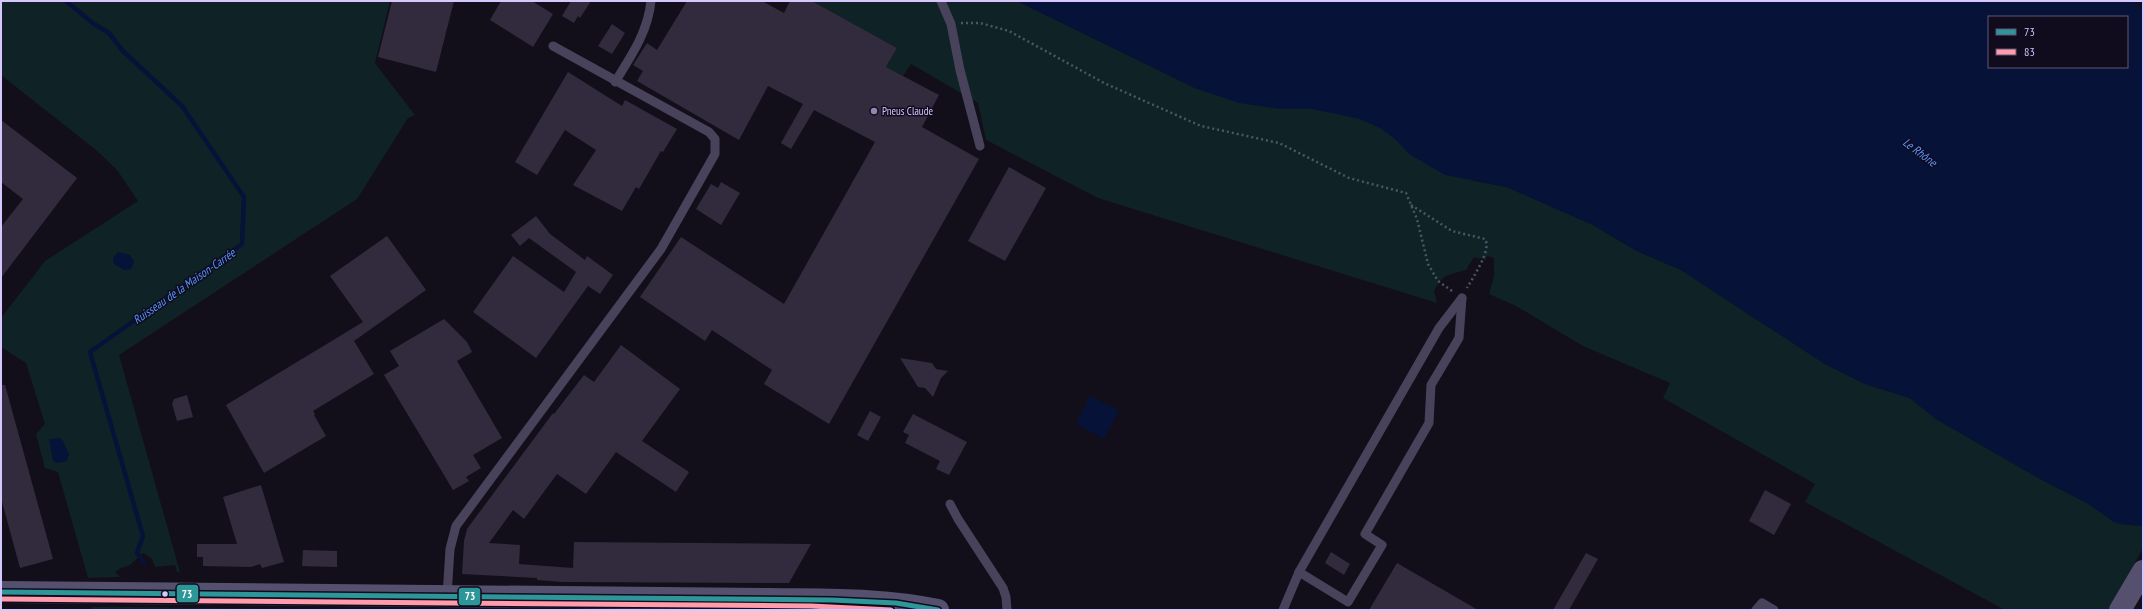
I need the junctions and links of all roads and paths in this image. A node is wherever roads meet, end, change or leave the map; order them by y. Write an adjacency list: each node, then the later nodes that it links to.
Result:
1 (652, 1): 5 (lane)
2 (941, 1): 3 (lane)
3 (951, 24): 6 (lane); 7 (path)
4 (553, 46): 5 (lane)
5 (615, 82): 13 (lane)
6 (980, 146)
7 (1411, 205): 8 (path); 8 (path)
8 (1462, 298): 11 (lane); 11 (lane)
9 (950, 504): 15 (lane)
10 (2143, 571): 19 (main road)
11 (1299, 572): 16 (lane)
12 (1, 592): 13 (main road)
13 (447, 596): 14 (main road)
14 (938, 610)
15 (1007, 610)
16 (1282, 610)
17 (1756, 610): 18 (lane)
18 (1774, 610)
19 (2120, 610)

